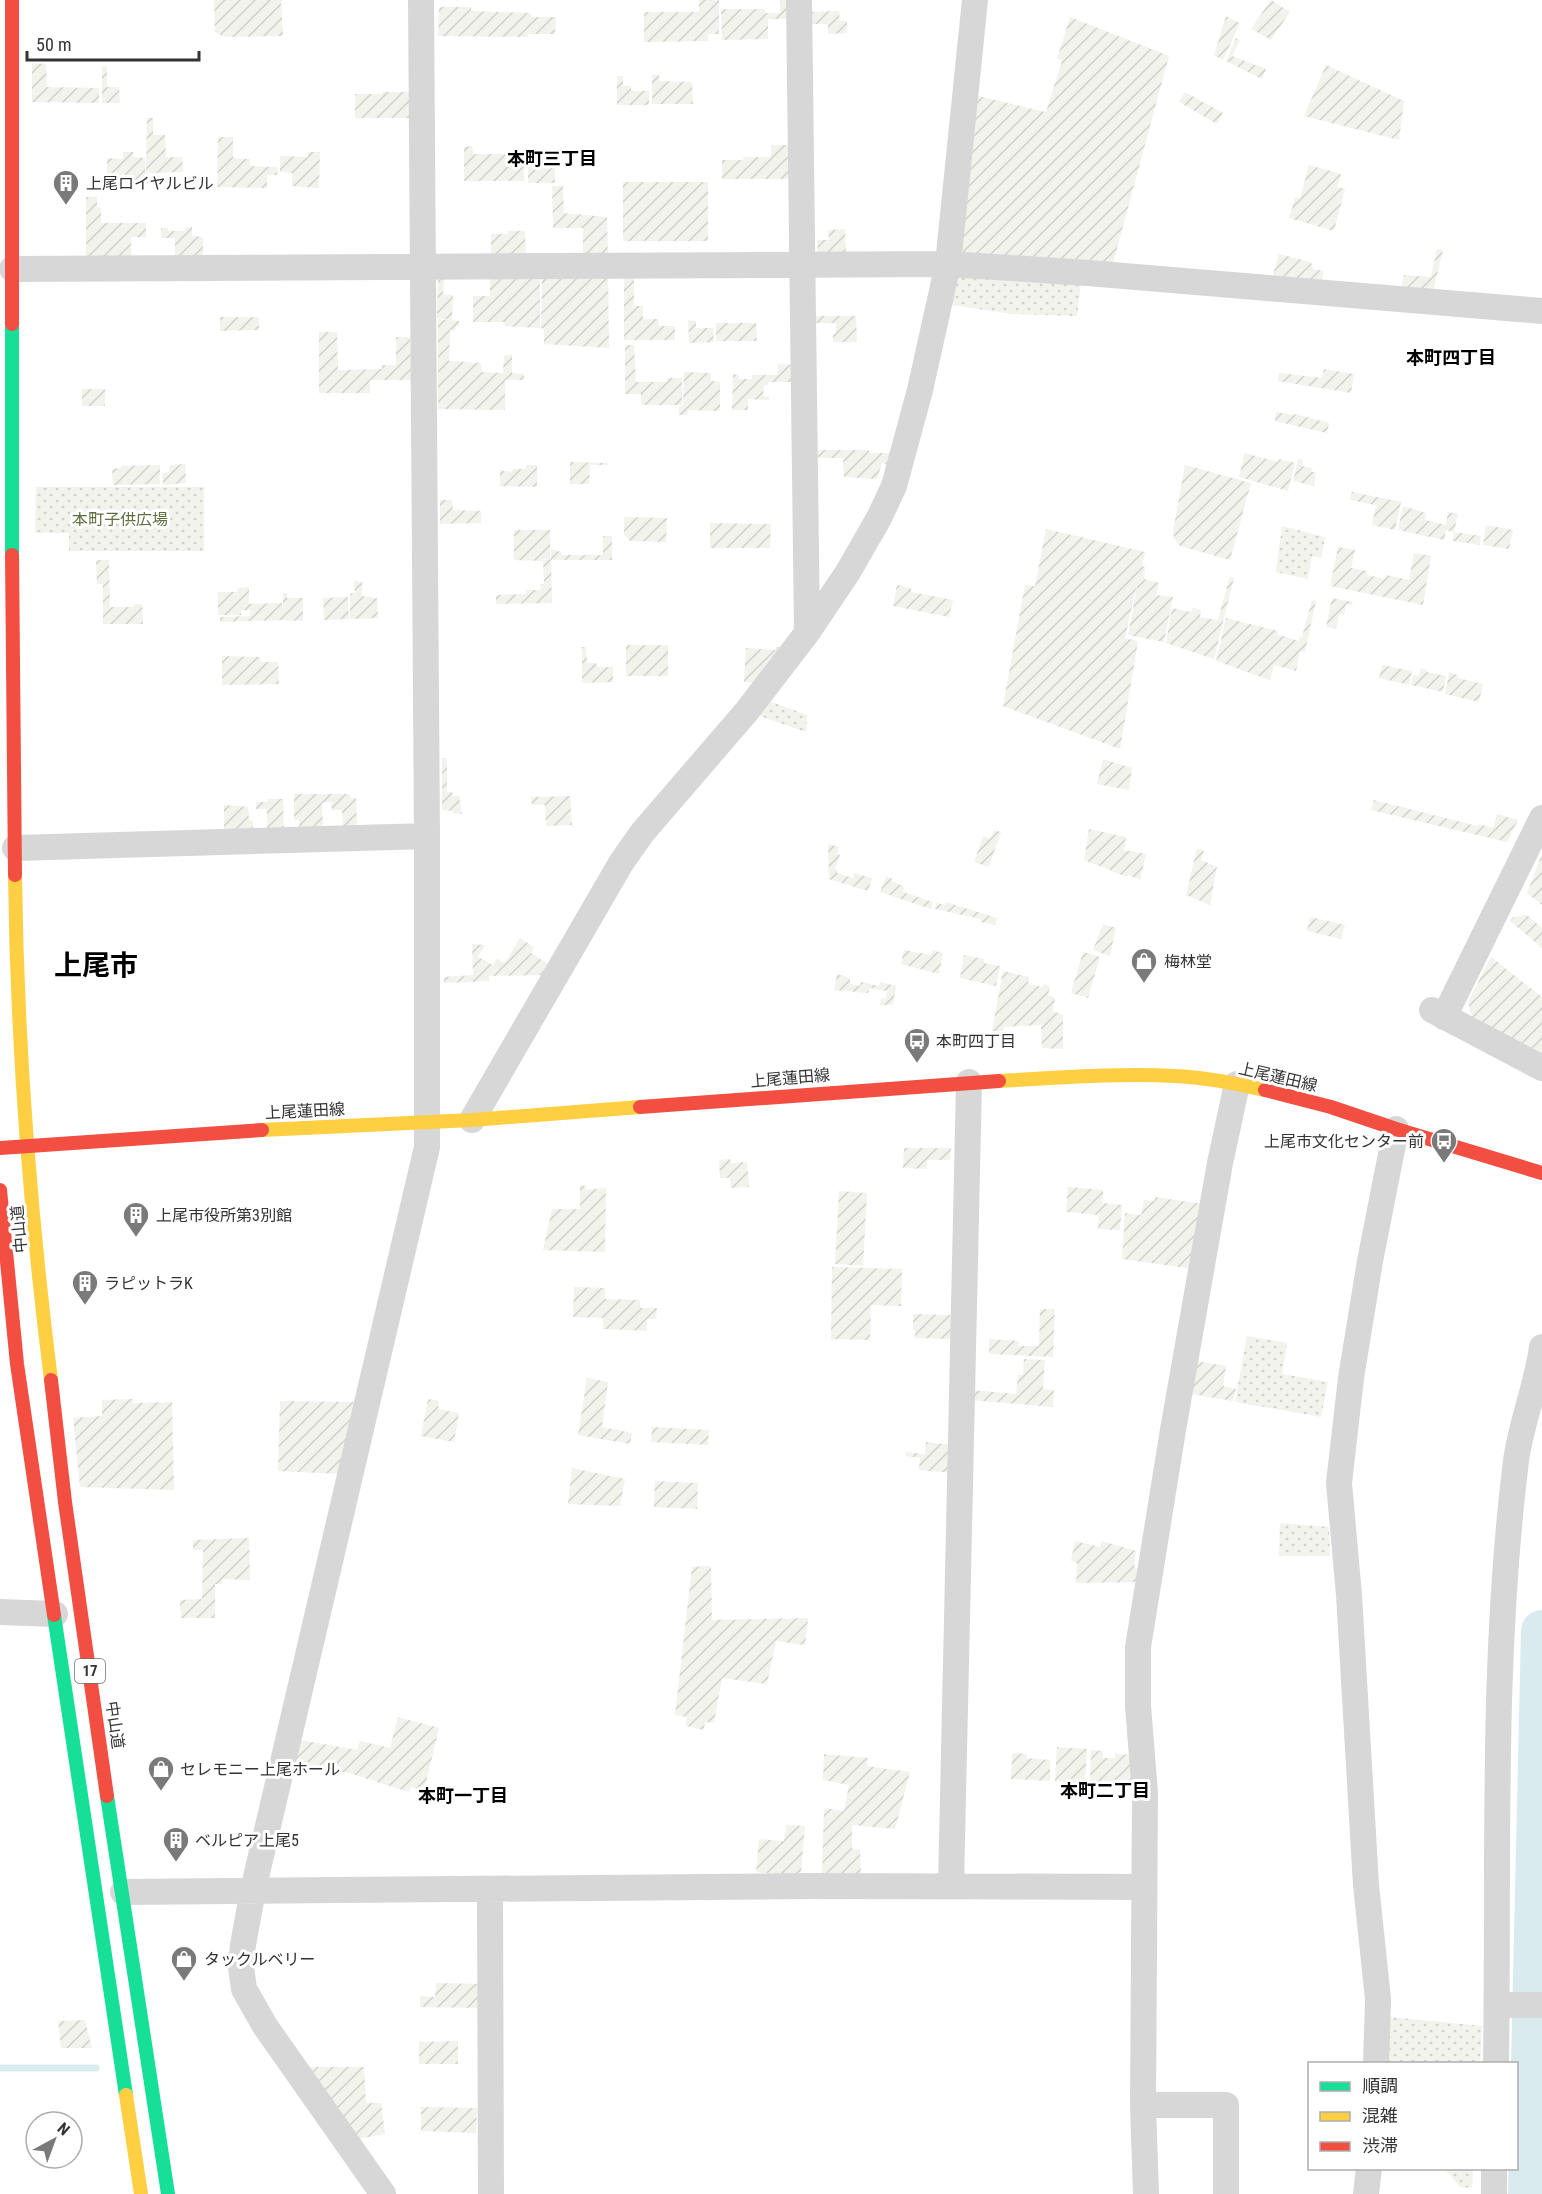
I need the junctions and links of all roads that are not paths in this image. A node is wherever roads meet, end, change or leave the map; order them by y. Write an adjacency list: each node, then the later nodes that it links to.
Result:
1 (12, 0): 8 (main road, 中山道 / 17)
2 (421, 0): 7 (street)
3 (799, 0): 5 (street)
4 (975, 0): 6 (street)
5 (803, 264): 6 (street); 7 (street); 10 (street)
6 (948, 264): 9 (street); 10 (street)
7 (422, 266): 8 (street); 12 (street)
8 (12, 269): 13 (main road, 中山道 / 17)
9 (1542, 311)
10 (807, 633): 17 (street)
11 (1542, 818): 14 (street)
12 (427, 836): 13 (street); 18 (street)
13 (15, 848): 20 (main road, 中山道 / 17)
14 (1542, 1068)
15 (969, 1082): 16 (main road, 上尾蓮田線); 17 (main road, 上尾蓮田線); 27 (street)
16 (1237, 1084): 19 (main road, 上尾蓮田線); 28 (street)
17 (472, 1120): 18 (main road, 上尾蓮田線)
18 (428, 1122): 20 (main road, 上尾蓮田線); 30 (street)
19 (1396, 1129): 22 (main road, 上尾蓮田線); 34 (street)
20 (27, 1146): 21 (main road, 上尾蓮田線); 31 (main road, 中山道 / 17)
21 (0, 1148)
22 (1542, 1173)
23 (0, 1190): 26 (main road, 中山道 / 17)
24 (1542, 1347): 32 (street)
25 (0, 1612): 26 (street)
26 (55, 1614): 39 (main road, 中山道 / 17)
27 (951, 1886): 28 (street); 29 (street)
28 (1144, 1887): 36 (street)
29 (490, 1889): 30 (street); 42 (street)
30 (253, 1890): 31 (street); 41 (street)
31 (123, 1892): 40 (main road, 中山道 / 17)
32 (1497, 2005): 33 (street); 35 (street)
33 (1542, 2005)
34 (1376, 2062)
35 (1496, 2062)
36 (1143, 2105): 43 (street); 44 (street)
37 (1369, 2170): 45 (street)
38 (1494, 2170): 46 (street)
39 (141, 2194)
40 (168, 2194)
41 (383, 2194)
42 (491, 2194)
43 (1146, 2194)
44 (1226, 2194)
45 (1366, 2194)
46 (1494, 2194)

